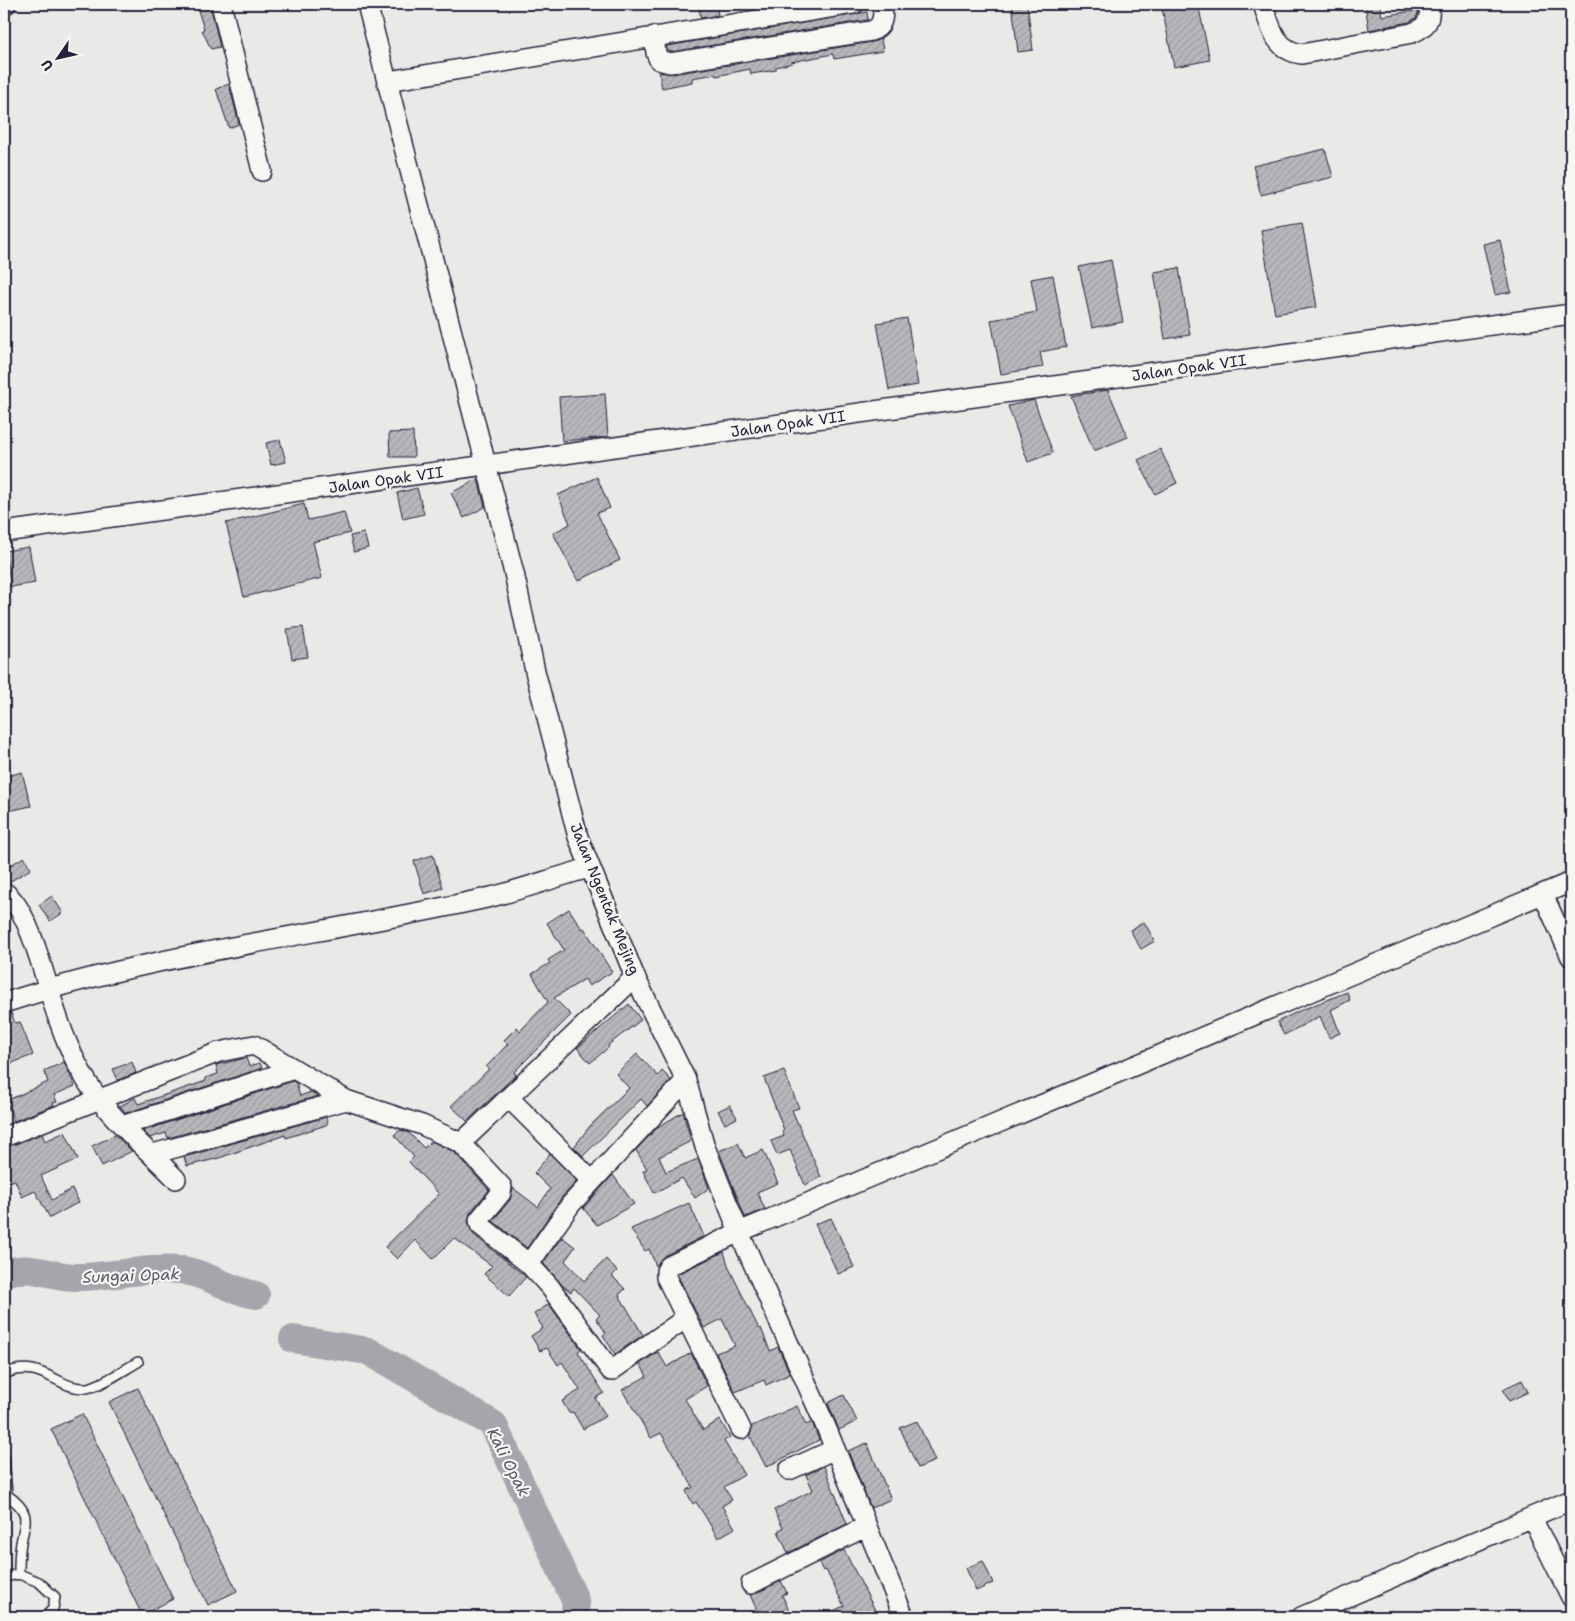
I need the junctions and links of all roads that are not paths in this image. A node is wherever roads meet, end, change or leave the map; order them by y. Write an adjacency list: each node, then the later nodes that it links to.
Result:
1 (221, 4): 9 (street)
2 (367, 4): 8 (street, Jalan Ngentak Mejing)
3 (854, 4): 7 (street)
4 (883, 4): 7 (street)
5 (1263, 4): 6 (street)
6 (1429, 4)
7 (654, 36): 8 (street)
8 (388, 81): 11 (street, Jalan Ngentak Mejing)
9 (262, 172)
10 (1571, 314): 11 (street, Jalan Opak VII)
11 (487, 466): 12 (street, Jalan Opak VII); 13 (street, Jalan Ngentak Mejing)
12 (4, 532)
13 (589, 868): 18 (street, Jalan Ngentak Mejing); 19 (street)
14 (1571, 882): 16 (street)
15 (4, 892): 19 (street)
16 (1543, 894): 17 (street); 32 (street)
17 (1571, 957)
18 (635, 977): 22 (street, Jalan Ngentak Mejing); 23 (street)
19 (49, 988): 20 (street); 24 (street)
20 (4, 1003)
21 (294, 1069): 24 (street); 25 (street); 26 (street)
22 (686, 1080): 31 (street); 32 (street, Jalan Ngentak Mejing)
23 (509, 1098): 28 (street); 31 (street)
24 (99, 1099): 26 (street); 27 (street)
25 (346, 1100): 28 (street); 29 (street)
26 (125, 1126): 29 (street)
27 (4, 1137)
28 (461, 1143): 33 (street)
29 (153, 1154): 30 (street)
30 (176, 1179)
31 (592, 1180): 33 (street)
32 (739, 1232): 34 (street); 38 (street, Jalan Ngentak Mejing)
33 (529, 1264): 34 (street)
34 (686, 1318): 37 (street)
35 (138, 1362): 36 (lane)
36 (4, 1374)
37 (741, 1429)
38 (835, 1450): 40 (street); 44 (street, Jalan Ngentak Mejing)
39 (4, 1457): 41 (lane)
40 (789, 1470)
41 (5, 1496): 45 (lane)
42 (1571, 1500): 43 (street)
43 (1532, 1518): 48 (street); 51 (street)
44 (867, 1526): 47 (street); 50 (street, Jalan Ngentak Mejing)
45 (19, 1574): 46 (lane); 49 (lane)
46 (4, 1577)
47 (751, 1584)
48 (1571, 1597)
49 (45, 1617)
50 (904, 1617)
51 (1302, 1617)

